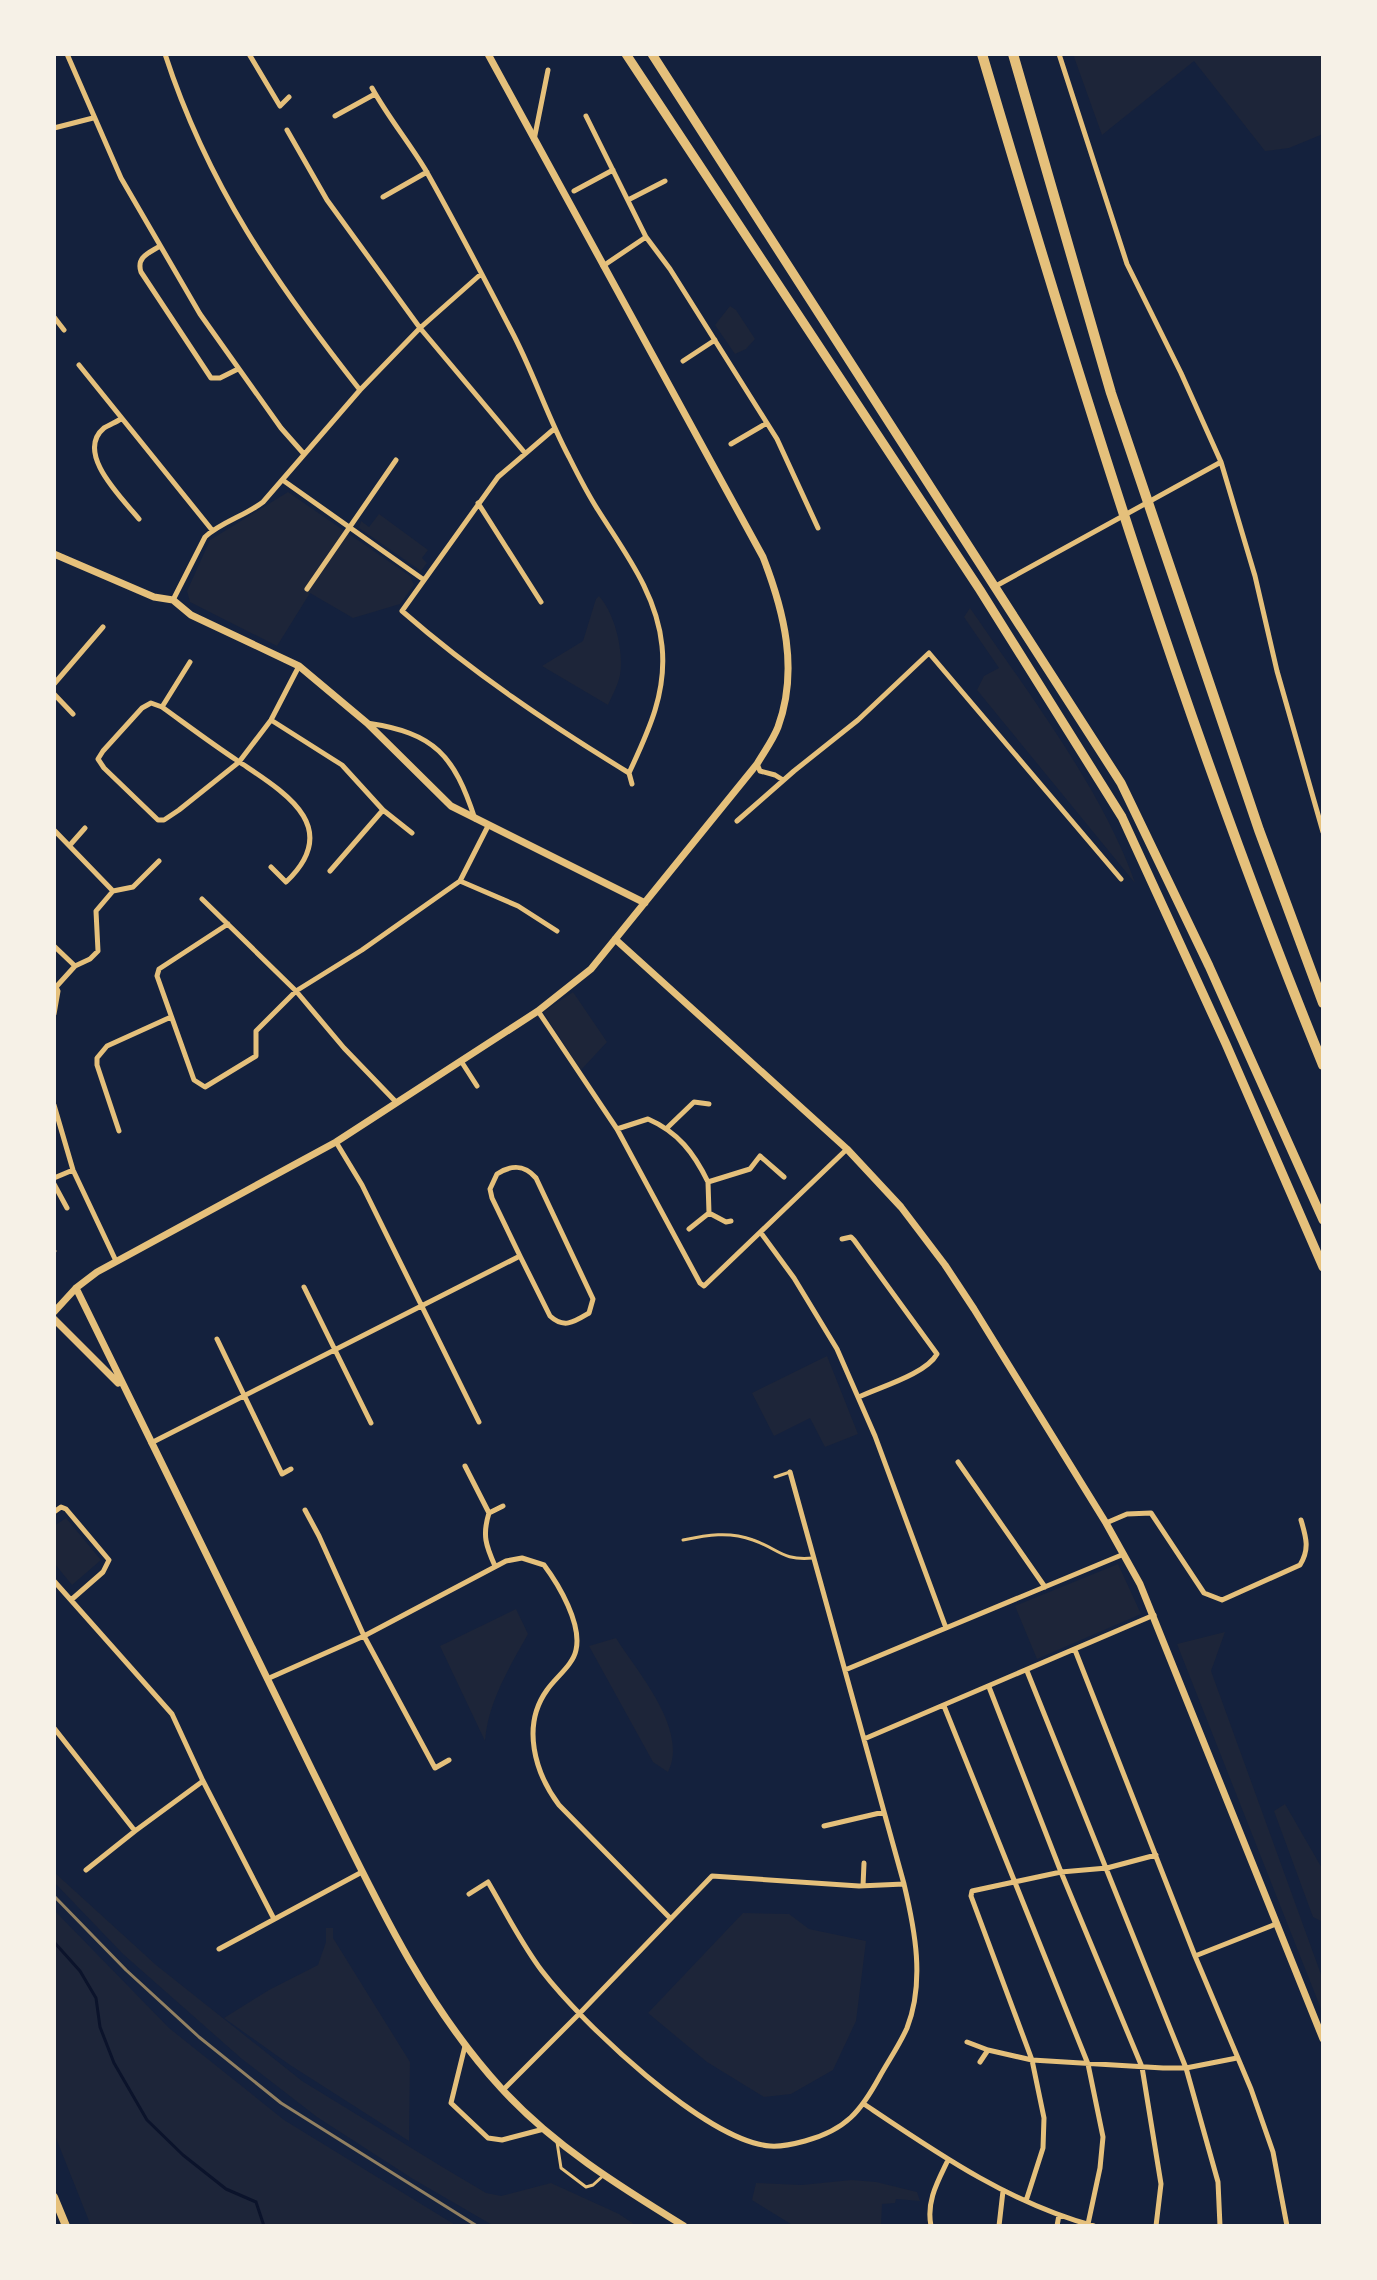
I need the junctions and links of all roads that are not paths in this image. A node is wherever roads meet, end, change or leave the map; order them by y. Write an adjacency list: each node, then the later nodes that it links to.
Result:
1 (67, 54): 14 (street)
2 (165, 54): 37 (street)
3 (249, 54): 11 (street)
4 (488, 54): 17 (street)
5 (626, 54): 124 (highway)
6 (652, 54): 54 (highway)
7 (982, 54): 101 (highway)
8 (1013, 54): 96 (highway)
9 (1059, 54): 45 (street)
10 (548, 70): 17 (street)
11 (289, 97)
12 (335, 116): 19 (street)
13 (586, 116): 18 (street)
14 (93, 118): 15 (street); 25 (street)
15 (54, 128)
16 (287, 130): 29 (street)
17 (534, 141): 26 (street)
18 (613, 170): 21 (street); 23 (street)
19 (427, 172): 22 (street); 27 (street)
20 (665, 181): 23 (street)
21 (574, 191)
22 (383, 197)
23 (628, 200): 24 (street)
24 (646, 237): 26 (street); 31 (street)
25 (160, 246): 35 (street); 35 (street)
26 (603, 266): 68 (street)
27 (481, 274): 29 (street); 40 (street)
28 (54, 317): 30 (street)
29 (420, 328): 36 (street); 37 (street)
30 (64, 330)
31 (715, 340): 32 (street); 39 (street)
32 (683, 361)
33 (460, 363): 36 (lane)
34 (79, 365): 38 (street)
35 (238, 369): 43 (street)
36 (452, 370): 42 (street)
37 (360, 390): 43 (street)
38 (121, 419): 48 (street); 51 (street)
39 (767, 423): 41 (street); 50 (street)
40 (554, 429): 42 (street); 69 (street)
41 (731, 444)
42 (525, 453): 47 (street)
43 (304, 454): 46 (street)
44 (396, 460): 49 (street)
45 (1221, 462): 54 (street); 78 (street)
46 (284, 481): 49 (street); 51 (street)
47 (478, 503): 53 (street); 57 (street)
48 (139, 519)
49 (348, 528): 53 (street); 55 (street)
50 (818, 528)
51 (212, 530): 56 (street)
52 (54, 554): 56 (street)
53 (424, 580): 69 (street)
54 (993, 587): 117 (highway)
55 (307, 589)
56 (173, 600): 60 (street)
57 (541, 602)
58 (103, 627): 61 (street)
59 (190, 662): 63 (street)
60 (299, 666): 65 (street); 66 (street)
61 (54, 684)
62 (54, 694): 64 (street)
63 (162, 707): 67 (street); 67 (street)
64 (73, 714)
65 (271, 720): 67 (street); 72 (street)
66 (367, 723): 73 (street); 73 (street)
67 (239, 762): 82 (street)
68 (757, 764): 70 (street); 88 (street)
69 (629, 773): 71 (street)
70 (783, 780): 74 (street); 84 (street)
71 (632, 784)
72 (383, 810): 79 (street); 83 (street)
73 (476, 820): 75 (street)
74 (737, 821)
75 (488, 826): 85 (street); 88 (street)
76 (85, 828): 80 (street)
77 (54, 830): 80 (street)
78 (1323, 832)
79 (412, 833)
80 (70, 845): 86 (street)
81 (159, 861): 86 (street)
82 (271, 867)
83 (330, 871)
84 (1121, 879)
85 (460, 881): 90 (street); 95 (street)
86 (113, 891): 93 (street)
87 (202, 899): 89 (street)
88 (645, 903): 91 (street)
89 (228, 924): 95 (street); 99 (street)
90 (557, 931)
91 (615, 939): 97 (street); 110 (street)
92 (54, 946): 93 (street)
93 (75, 966): 94 (street)
94 (55, 986): 98 (street)
95 (296, 991): 99 (street); 103 (street)
96 (1323, 1003)
97 (538, 1011): 100 (street); 107 (street)
98 (54, 1014)
99 (171, 1017): 108 (street)
100 (461, 1061): 102 (street); 103 (street)
101 (1323, 1065)
102 (477, 1086)
103 (396, 1102): 109 (street)
104 (709, 1104): 106 (street)
105 (54, 1105): 111 (street)
106 (667, 1127): 107 (street); 114 (street)
107 (617, 1129): 120 (street)
108 (119, 1131)
109 (336, 1142): 123 (street); 127 (street)
110 (847, 1149): 120 (street); 148 (street)
111 (73, 1170): 113 (street); 123 (street)
112 (784, 1177): 114 (street)
113 (54, 1181): 115 (street)
114 (708, 1182): 116 (street)
115 (67, 1208)
116 (709, 1213): 118 (street); 119 (street)
117 (1323, 1220)
118 (731, 1221)
119 (689, 1229)
120 (761, 1233): 134 (street)
121 (842, 1239): 134 (street)
122 (520, 1256): 122 (street); 127 (street)
123 (116, 1262): 126 (street)
124 (1323, 1267)
125 (304, 1287): 131 (street)
126 (76, 1288): 128 (street); 132 (street)
127 (422, 1306): 131 (street); 135 (street)
128 (54, 1312)
129 (54, 1319): 132 (street)
130 (217, 1339): 133 (street)
131 (333, 1350): 133 (street); 136 (street)
132 (125, 1391): 137 (street)
133 (244, 1395): 137 (street); 140 (street)
134 (859, 1397): 157 (street)
135 (479, 1422)
136 (371, 1423)
137 (151, 1443): 162 (street)
138 (958, 1462): 154 (street)
139 (465, 1466): 146 (street)
140 (291, 1469)
141 (790, 1472): 142 (lane); 151 (street)
142 (775, 1477)
143 (503, 1506): 146 (street)
144 (305, 1510): 158 (street)
145 (54, 1512): 155 (street)
146 (489, 1513): 152 (street)
147 (1301, 1520): 148 (street)
148 (1106, 1523): 150 (street)
149 (683, 1540): 151 (lane)
150 (1125, 1554): 154 (street); 156 (street)
151 (814, 1558): 160 (street)
152 (495, 1566): 158 (street); 182 (street)
153 (54, 1581): 155 (street)
154 (1045, 1587): 157 (street)
155 (71, 1600): 168 (street)
156 (1155, 1614): 159 (street); 184 (street)
157 (946, 1628): 160 (street)
158 (364, 1636): 162 (street); 167 (street)
159 (1075, 1650): 161 (street); 172 (street)
160 (845, 1670): 166 (street)
161 (1027, 1671): 163 (street); 174 (street)
162 (267, 1679): 176 (street)
163 (989, 1687): 164 (street); 177 (street)
164 (944, 1706): 166 (street); 178 (street)
165 (54, 1728): 171 (street)
166 (864, 1739): 169 (street)
167 (449, 1760)
168 (203, 1781): 171 (street); 183 (street)
169 (884, 1812): 170 (street); 179 (street)
170 (824, 1826)
171 (135, 1831): 175 (street)
172 (1156, 1855): 174 (street); 186 (street)
173 (864, 1863): 180 (street)
174 (1107, 1868): 177 (street); 197 (street)
175 (86, 1870)
176 (363, 1872): 183 (street); 190 (street)
177 (1061, 1872): 178 (street); 196 (street)
178 (1014, 1882): 193 (street); 195 (street)
179 (904, 1884): 180 (street); 199 (street)
180 (863, 1886): 182 (street)
181 (469, 1894): 187 (street)
182 (670, 1918): 187 (street)
183 (274, 1919): 185 (street)
184 (1277, 1923): 186 (street); 188 (street)
185 (219, 1949)
186 (1195, 1956): 192 (street)
187 (579, 2014): 198 (street); 199 (street)
188 (1323, 2039)
189 (967, 2042): 191 (street)
190 (465, 2046): 198 (street); 200 (street)
191 (988, 2050): 193 (street); 194 (street)
192 (1237, 2058): 197 (street); 216 (street)
193 (1032, 2060): 195 (street); 206 (street)
194 (980, 2062)
195 (1088, 2064): 196 (street); 208 (street)
196 (1142, 2067): 197 (street); 214 (street)
197 (1186, 2068): 215 (street)
198 (503, 2090): 200 (street)
199 (864, 2104): 202 (street)
200 (544, 2129): 201 (street)
201 (557, 2141): 203 (street); 203 (lane)
202 (948, 2160): 204 (street); 211 (street)
203 (604, 2175): 210 (street)
204 (1003, 2191): 206 (street); 212 (street)
205 (54, 2197): 209 (main road)
206 (1026, 2201): 207 (street)
207 (1059, 2215): 208 (street); 213 (street)
208 (1091, 2225)
209 (66, 2226)
210 (684, 2226)
211 (931, 2226)
212 (999, 2226)
213 (1057, 2226)
214 (1156, 2226)
215 (1220, 2226)
216 (1287, 2226)

